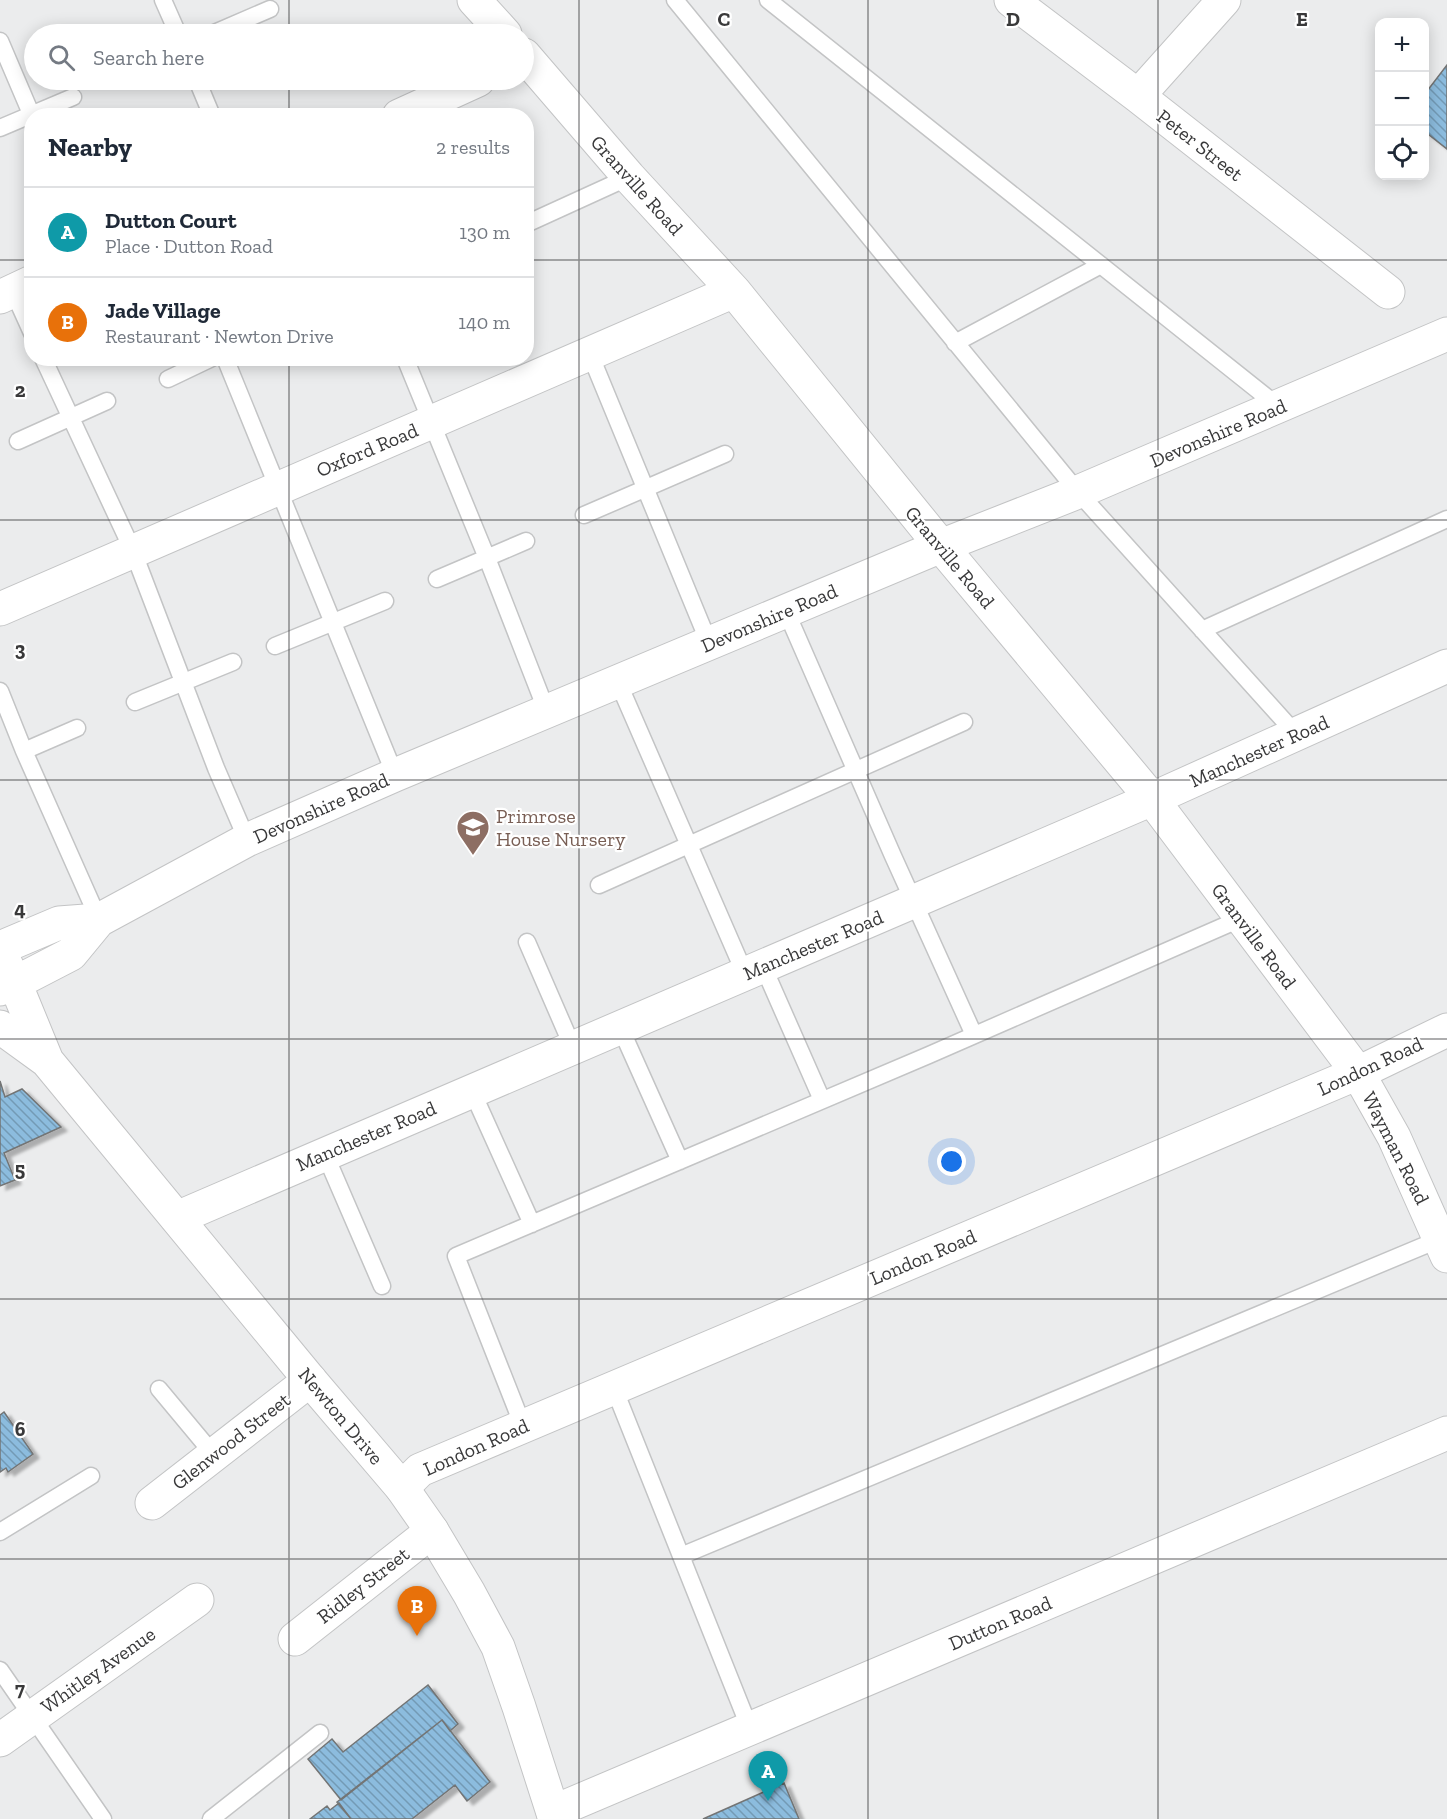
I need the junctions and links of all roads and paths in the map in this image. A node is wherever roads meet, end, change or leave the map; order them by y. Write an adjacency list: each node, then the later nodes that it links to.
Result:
1 (163, 0): 8 (lane)
2 (474, 0): 10 (street, Granville Road)
3 (675, 0): 31 (lane)
4 (768, 0): 25 (lane)
5 (1011, 0): 15 (street, Peter Street)
6 (1224, 0): 15 (street)
7 (270, 9): 9 (lane)
8 (174, 24)
9 (235, 24)
10 (495, 24)
11 (0, 41): 17 (lane)
12 (534, 69): 23 (street, Granville Road)
13 (201, 90): 19 (lane)
14 (456, 90): 20 (street)
15 (1138, 96): 28 (street, Peter Street)
16 (73, 97): 18 (lane)
17 (28, 108)
18 (49, 108)
19 (209, 108)
20 (417, 108)
21 (24, 119): 22 (lane)
22 (0, 128)
23 (629, 177): 24 (lane); 27 (street, Granville Road)
24 (534, 220)
25 (1101, 265): 31 (lane); 39 (lane)
26 (15, 290): 29 (lane)
27 (734, 291): 32 (street, Oxford Road); 50 (street, Granville Road)
28 (1388, 292)
29 (24, 313)
30 (1447, 334): 39 (street, Devonshire Road)
31 (955, 343): 46 (lane)
32 (590, 354): 41 (street, Oxford Road); 45 (lane)
33 (47, 366): 40 (lane)
34 (195, 366): 37 (lane)
35 (228, 366): 44 (lane)
36 (408, 366): 41 (lane)
37 (168, 379)
38 (107, 401): 40 (lane)
39 (1279, 407): 46 (street, Devonshire Road)
40 (70, 418): 42 (lane); 51 (lane)
41 (432, 422): 44 (street, Oxford Road); 52 (lane)
42 (18, 441)
43 (725, 453): 45 (lane)
44 (279, 488): 51 (street, Oxford Road); 57 (lane)
45 (645, 488): 47 (lane); 59 (lane)
46 (1078, 492): 50 (street, Devonshire Road); 58 (lane)
47 (584, 515)
48 (1447, 519): 58 (lane)
49 (526, 541): 52 (lane)
50 (940, 546): 56 (street, Devonshire Road); 74 (street, Granville Road)
51 (133, 551): 55 (street, Oxford Road); 64 (lane)
52 (487, 558): 53 (lane); 67 (lane)
53 (437, 579)
54 (385, 602): 57 (lane)
55 (0, 609)
56 (786, 611): 59 (street, Devonshire Road); 72 (lane)
57 (333, 623): 60 (lane); 73 (lane)
58 (1202, 630): 70 (lane)
59 (709, 643): 63 (street, Devonshire Road)
60 (275, 646)
61 (233, 662): 64 (lane)
62 (1447, 666): 70 (street, Manchester Road)
63 (618, 682): 67 (street, Devonshire Road); 76 (lane)
64 (182, 683): 66 (lane); 75 (lane)
65 (0, 691): 71 (lane)
66 (135, 702)
67 (547, 712): 73 (street, Devonshire Road)
68 (964, 722): 72 (lane)
69 (77, 728): 71 (lane)
70 (1296, 734): 74 (street, Manchester Road)
71 (24, 751): 80 (lane)
72 (856, 770): 76 (lane); 78 (lane)
73 (395, 775): 75 (street, Devonshire Road)
74 (1152, 799): 78 (street, Manchester Road); 79 (street, Granville Road)
75 (247, 840): 80 (street, Devonshire Road)
76 (688, 844): 77 (lane); 83 (lane)
77 (599, 885)
78 (913, 902): 83 (street, Manchester Road); 88 (lane)
79 (1240, 919): 88 (lane); 91 (street, Granville Road)
80 (99, 920): 82 (street, Devonshire Road); 84 (street, Devonshire Road)
81 (526, 942): 89 (lane)
82 (0, 950): 84 (street, Newton Drive)
83 (754, 970): 86 (street, Manchester Road); 93 (lane)
84 (8, 986): 90 (street, Newton Drive)
85 (0, 1027): 90 (street, Newton Drive)
86 (620, 1027): 89 (street, Manchester Road); 95 (lane)
87 (1447, 1030): 91 (street, London Road)
88 (974, 1035): 93 (lane)
89 (573, 1048): 92 (street, Manchester Road)
90 (47, 1061): 96 (street, Newton Drive)
91 (1358, 1073): 98 (street, Wayman Road); 101 (street, London Road)
92 (472, 1091): 94 (street, Manchester Road); 97 (lane)
93 (822, 1100): 95 (lane)
94 (325, 1154): 96 (street, Manchester Road); 99 (lane)
95 (680, 1161): 97 (lane)
96 (177, 1218): 100 (street, Newton Drive)
97 (532, 1224): 103 (lane)
98 (1443, 1247): 111 (lane)
99 (382, 1286)
100 (310, 1380): 105 (street, Glenwood Street); 107 (street, Newton Drive)
101 (614, 1388): 103 (street, London Road); 111 (lane)
102 (159, 1389): 105 (lane)
103 (523, 1426): 107 (street, London Road)
104 (1447, 1433): 116 (street, Dutton Road)
105 (214, 1455): 108 (street, Glenwood Street)
106 (91, 1476): 109 (lane)
107 (402, 1488): 110 (street, Newton Drive)
108 (152, 1503)
109 (0, 1532)
110 (432, 1532): 113 (street, Ridley Street); 119 (street, Newton Drive)
111 (681, 1556): 116 (lane)
112 (197, 1600): 115 (street, Whitley Avenue)
113 (295, 1639)
114 (0, 1670): 115 (lane)
115 (32, 1716): 118 (street, Whitley Avenue); 120 (lane)
116 (750, 1729): 119 (street, Dutton Road)
117 (320, 1733): 121 (lane)
118 (0, 1740)
119 (554, 1816)
120 (103, 1819)
121 (211, 1819)

